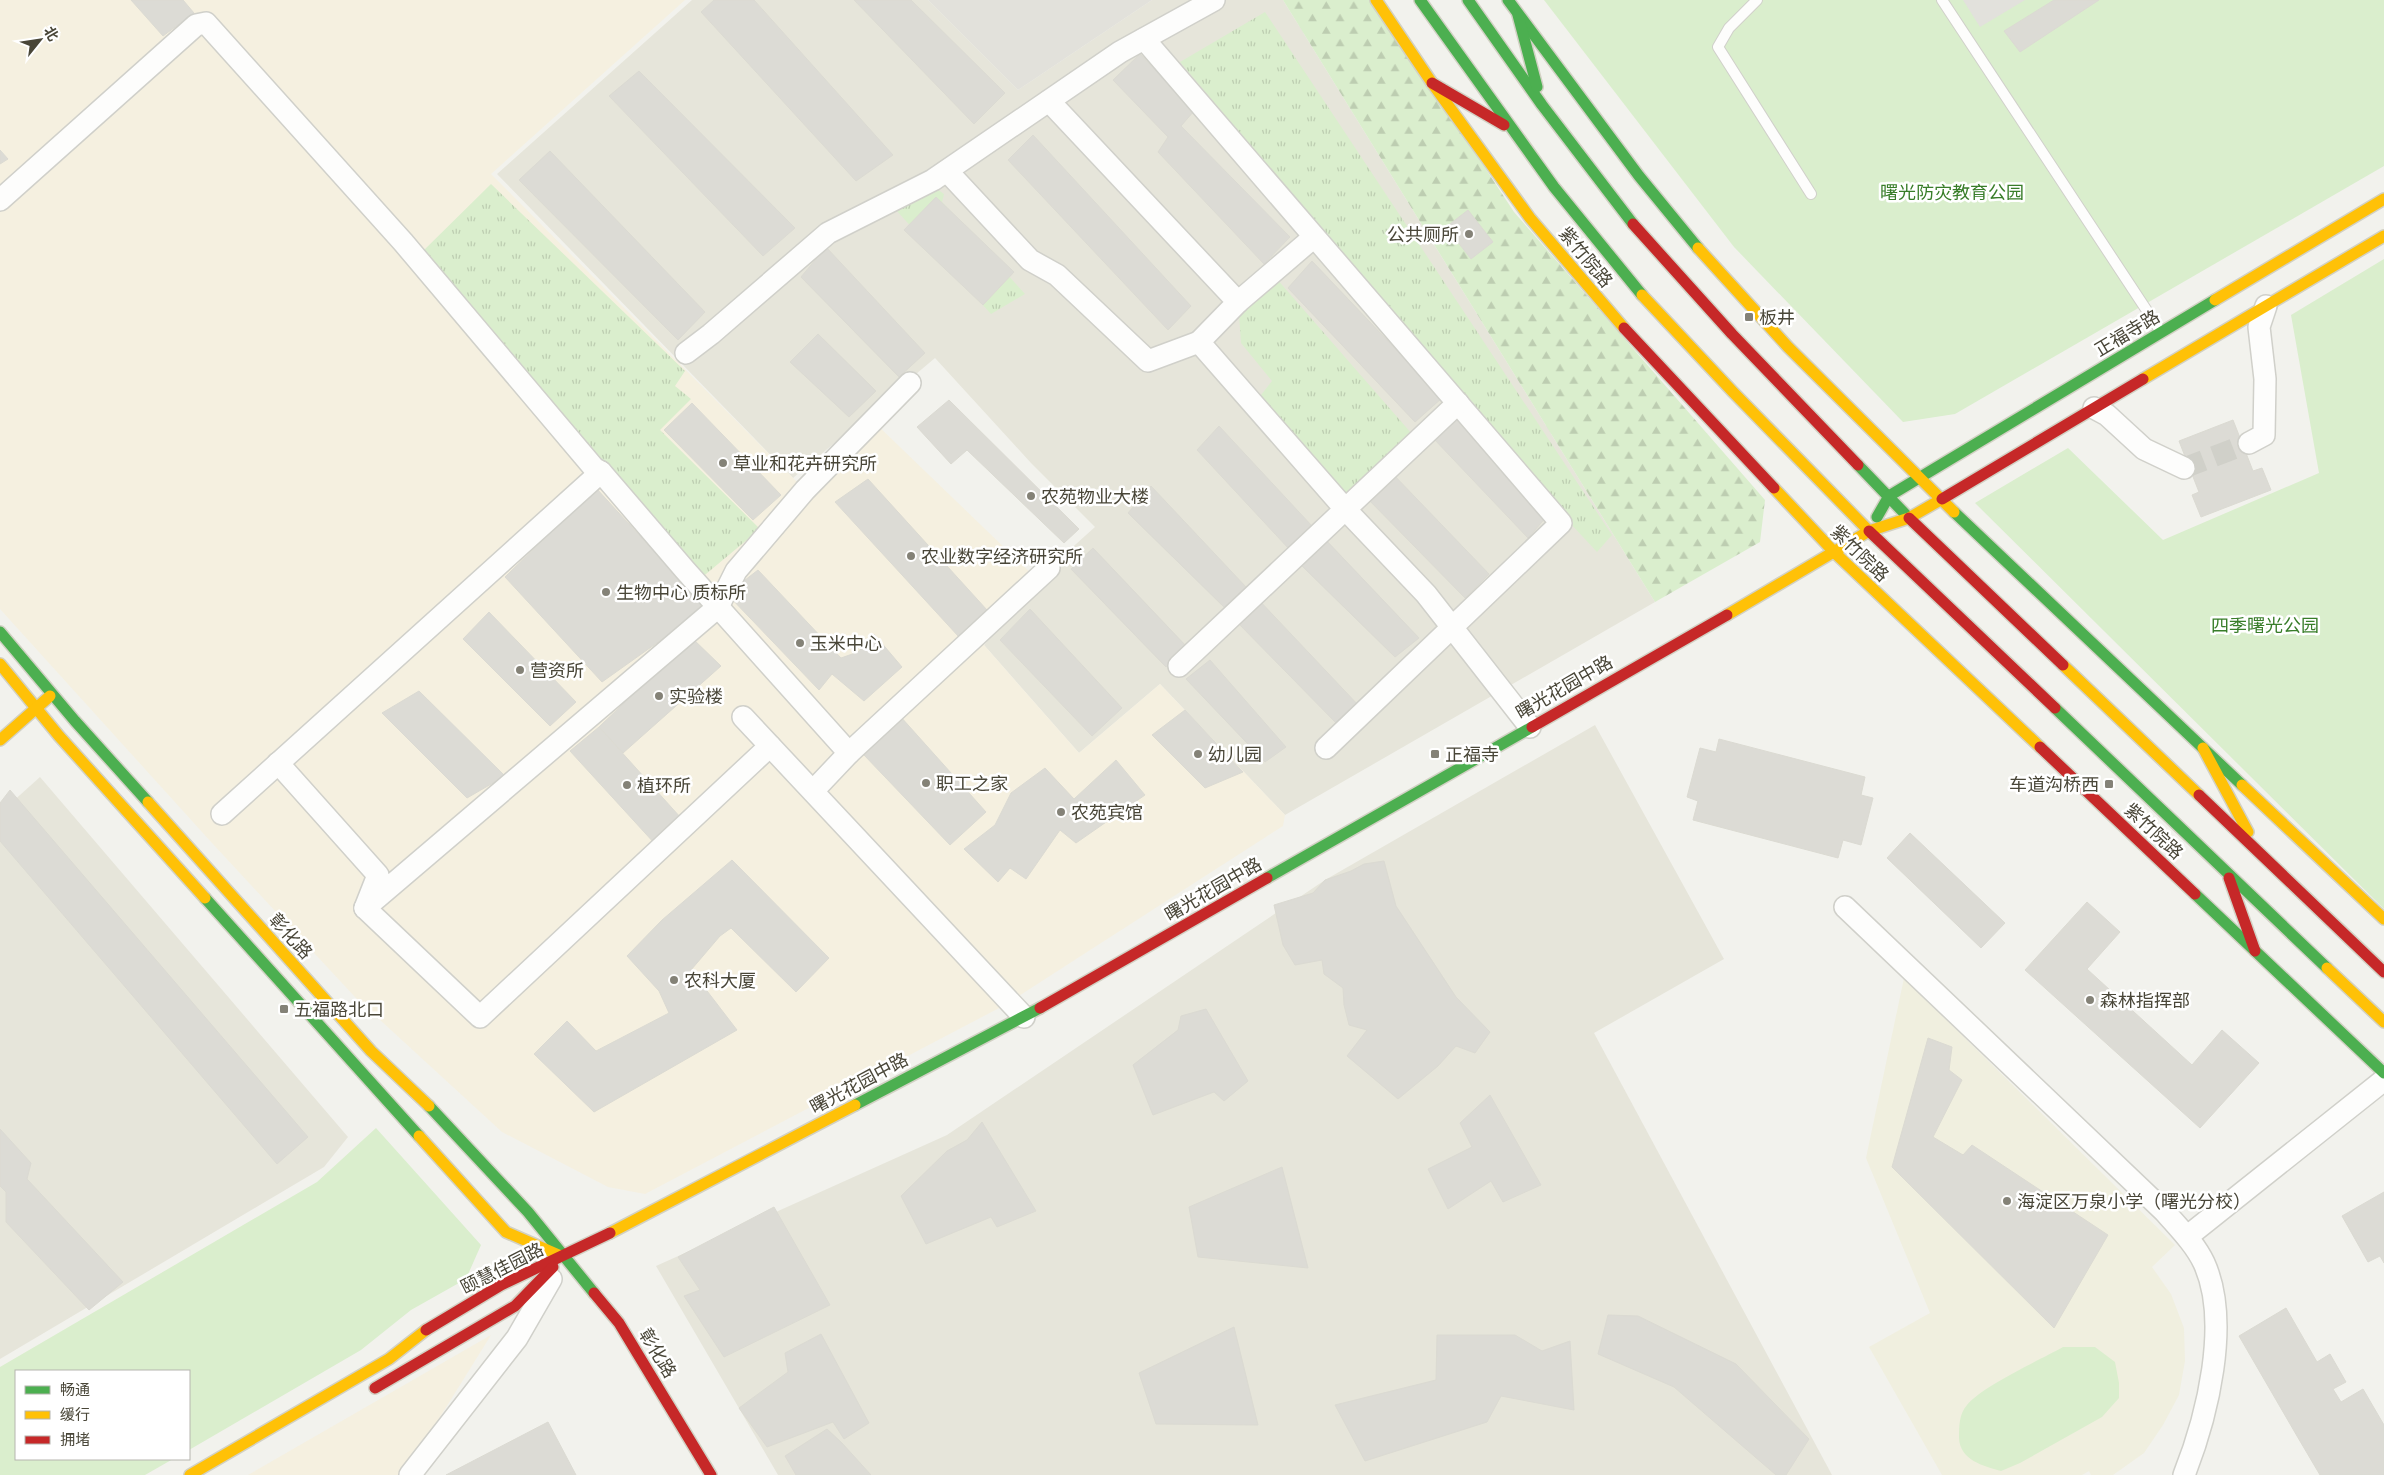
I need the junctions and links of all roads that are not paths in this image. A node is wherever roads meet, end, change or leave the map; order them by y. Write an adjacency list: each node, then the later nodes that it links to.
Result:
1 (1214, 0): 9 (street)
2 (1376, 0): 10 (main road, 紫竹院路)
3 (1420, 0): 13 (main road, 紫竹院路)
4 (1468, 0): 12 (main road)
5 (1508, 0): 8 (main road)
6 (1757, 0): 15 (lane)
7 (1942, 0): 22 (lane)
8 (1518, 15): 12 (main road); 31 (main road)
9 (1144, 39): 11 (street); 19 (street)
10 (1432, 83): 13 (main road); 37 (main road, 紫竹院路)
11 (1049, 101): 14 (street); 20 (street)
12 (1542, 105): 32 (main road)
13 (1512, 130): 36 (main road, 紫竹院路)
14 (947, 171): 23 (street); 24 (street)
15 (1811, 194)
16 (2384, 199): 22 (main road, 正福寺路)
17 (0, 200): 30 (street)
18 (2384, 236): 21 (main road)
19 (1314, 237): 20 (street); 26 (street)
20 (1238, 302): 23 (street)
21 (2266, 306): 27 (main road); 28 (street)
22 (2162, 333): 31 (main road, 正福寺路)
23 (1199, 342): 34 (street)
24 (686, 353)
25 (910, 383): 39 (street)
26 (1458, 403): 34 (street); 40 (street)
27 (2094, 408): 29 (street); 33 (main road)
28 (2249, 443)
29 (2184, 468)
30 (601, 472): 39 (street); 53 (street)
31 (1919, 478): 32 (main road, 正福寺路); 33 (main road)
32 (1889, 496): 35 (main road); 36 (main road)
33 (1941, 499): 35 (main road); 51 (main road)
34 (1346, 510): 40 (street); 43 (street)
35 (1909, 518): 36 (main road); 56 (main road)
36 (1869, 531): 37 (main road, 曙光花园中路); 57 (main road, 紫竹院路)
37 (1835, 554): 47 (main road, 曙光花园中路); 61 (main road, 紫竹院路)
38 (1049, 568): 52 (street)
39 (718, 607): 52 (street); 58 (street)
40 (1453, 629): 47 (street); 50 (street)
41 (0, 632): 44 (main road, 彰化路)
42 (0, 664): 45 (main road, 彰化路)
43 (1179, 666)
44 (53, 693): 45 (main road); 68 (main road, 彰化路)
45 (37, 708): 48 (main road); 68 (main road, 彰化路)
46 (743, 718): 49 (street)
47 (1530, 727): 63 (main road, 曙光花园中路)
48 (0, 740)
49 (770, 746): 54 (street); 58 (street)
50 (1326, 748)
51 (2203, 748): 56 (main road); 60 (main road)
52 (849, 753): 54 (street)
53 (278, 763): 55 (street); 58 (street)
54 (813, 792): 63 (street)
55 (222, 814)
56 (2259, 854): 62 (main road)
57 (2227, 872): 61 (main road); 64 (main road, 紫竹院路)
58 (365, 908)
59 (1845, 908): 67 (street)
60 (2384, 919)
61 (2255, 951): 65 (main road, 紫竹院路)
62 (2384, 972)
63 (1024, 1017): 68 (main road, 曙光花园中路)
64 (2384, 1022)
65 (2384, 1073)
66 (2384, 1080): 67 (street)
67 (2188, 1236): 73 (street)
68 (563, 1257): 69 (main road, 颐慧佳园路); 70 (main road, 颐慧佳园路); 71 (street); 72 (main road, 彰化路)
69 (361, 1396)
70 (190, 1475)
71 (410, 1475)
72 (711, 1475)
73 (2184, 1475)

